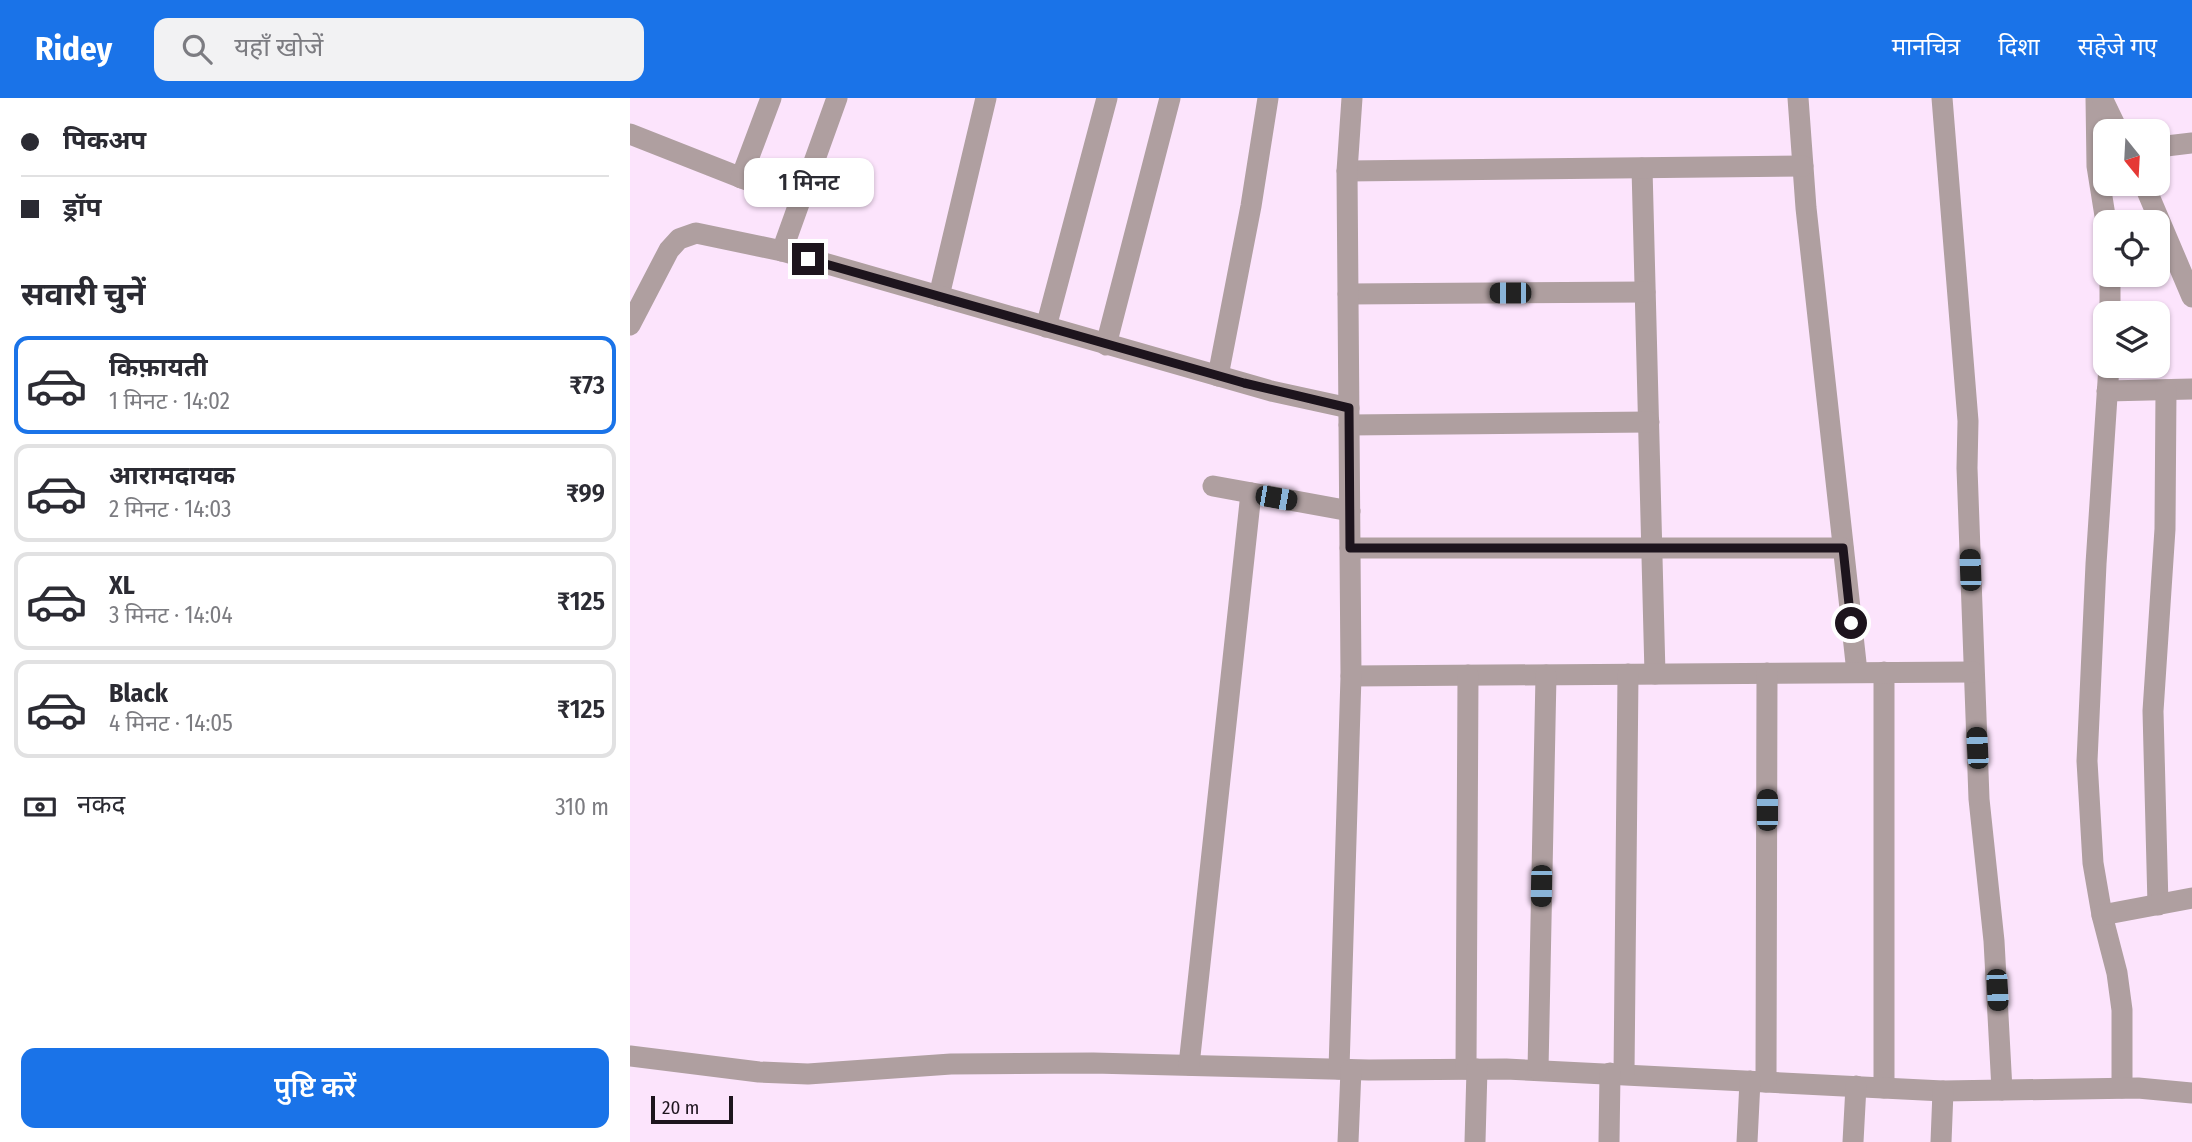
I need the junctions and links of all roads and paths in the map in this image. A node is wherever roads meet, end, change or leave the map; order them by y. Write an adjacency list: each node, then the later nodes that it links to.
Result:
1 (771, 98): 19 (street)
2 (838, 98): 21 (street)
3 (986, 98): 26 (street)
4 (1107, 98): 29 (street)
5 (1170, 98): 30 (street)
6 (1268, 98): 31 (street)
7 (1352, 98): 18 (street)
8 (1798, 98): 16 (street)
9 (1942, 98): 46 (street)
10 (2096, 98): 22 (street)
11 (2102, 98): 12 (street)
12 (2112, 119)
13 (630, 134): 19 (street)
14 (2192, 143): 15 (street)
15 (2170, 146)
16 (1803, 166): 17 (street); 42 (street)
17 (1642, 168): 18 (street); 24 (street)
18 (1348, 171): 25 (street)
19 (741, 178): 21 (street)
20 (2149, 196): 27 (street)
21 (800, 201): 23 (street)
22 (2104, 210)
23 (782, 251): 26 (street); 28 (street)
24 (1645, 292): 25 (street); 37 (street)
25 (1348, 295): 36 (street)
26 (939, 296): 29 (street)
27 (2192, 297)
28 (630, 325)
29 (1046, 327): 30 (street)
30 (1106, 345): 31 (street)
31 (1218, 376): 36 (street)
32 (2108, 378): 35 (street)
33 (2192, 389): 34 (street)
34 (2166, 390): 35 (street); 54 (street)
35 (2107, 391): 55 (street)
36 (1349, 417): 37 (street); 40 (street)
37 (1648, 422): 43 (street)
38 (1213, 486): 39 (street)
39 (1251, 493): 40 (street); 57 (street)
40 (1350, 511): 41 (street)
41 (1350, 548): 43 (street); 52 (street)
42 (1843, 548): 43 (street); 44 (street)
43 (1652, 550): 49 (street)
44 (1857, 672): 45 (street); 47 (street)
45 (1884, 672): 46 (street); 64 (street)
46 (1973, 672): 66 (street)
47 (1768, 673): 49 (street); 62 (street)
48 (1628, 674): 49 (street); 51 (street); 61 (street)
49 (1655, 674)
50 (1468, 675): 51 (street); 52 (street); 58 (street)
51 (1545, 675): 60 (street)
52 (1351, 676): 59 (street)
53 (2192, 898): 54 (street)
54 (2158, 905): 55 (street)
55 (2102, 915): 65 (street)
56 (630, 1056): 57 (street)
57 (1189, 1065): 59 (street)
58 (1471, 1069): 59 (street); 60 (street); 70 (street)
59 (1345, 1070): 69 (street)
60 (1538, 1070): 61 (street)
61 (1617, 1074): 62 (street); 71 (street)
62 (1758, 1082): 63 (street); 72 (street)
63 (1856, 1086): 64 (street); 73 (street)
64 (1884, 1088): 67 (street)
65 (2122, 1088): 66 (street); 68 (street)
66 (2001, 1090): 67 (street)
67 (1943, 1091): 74 (street)
68 (2192, 1093)
69 (1348, 1142)
70 (1475, 1142)
71 (1609, 1142)
72 (1747, 1142)
73 (1853, 1142)
74 (1941, 1142)

